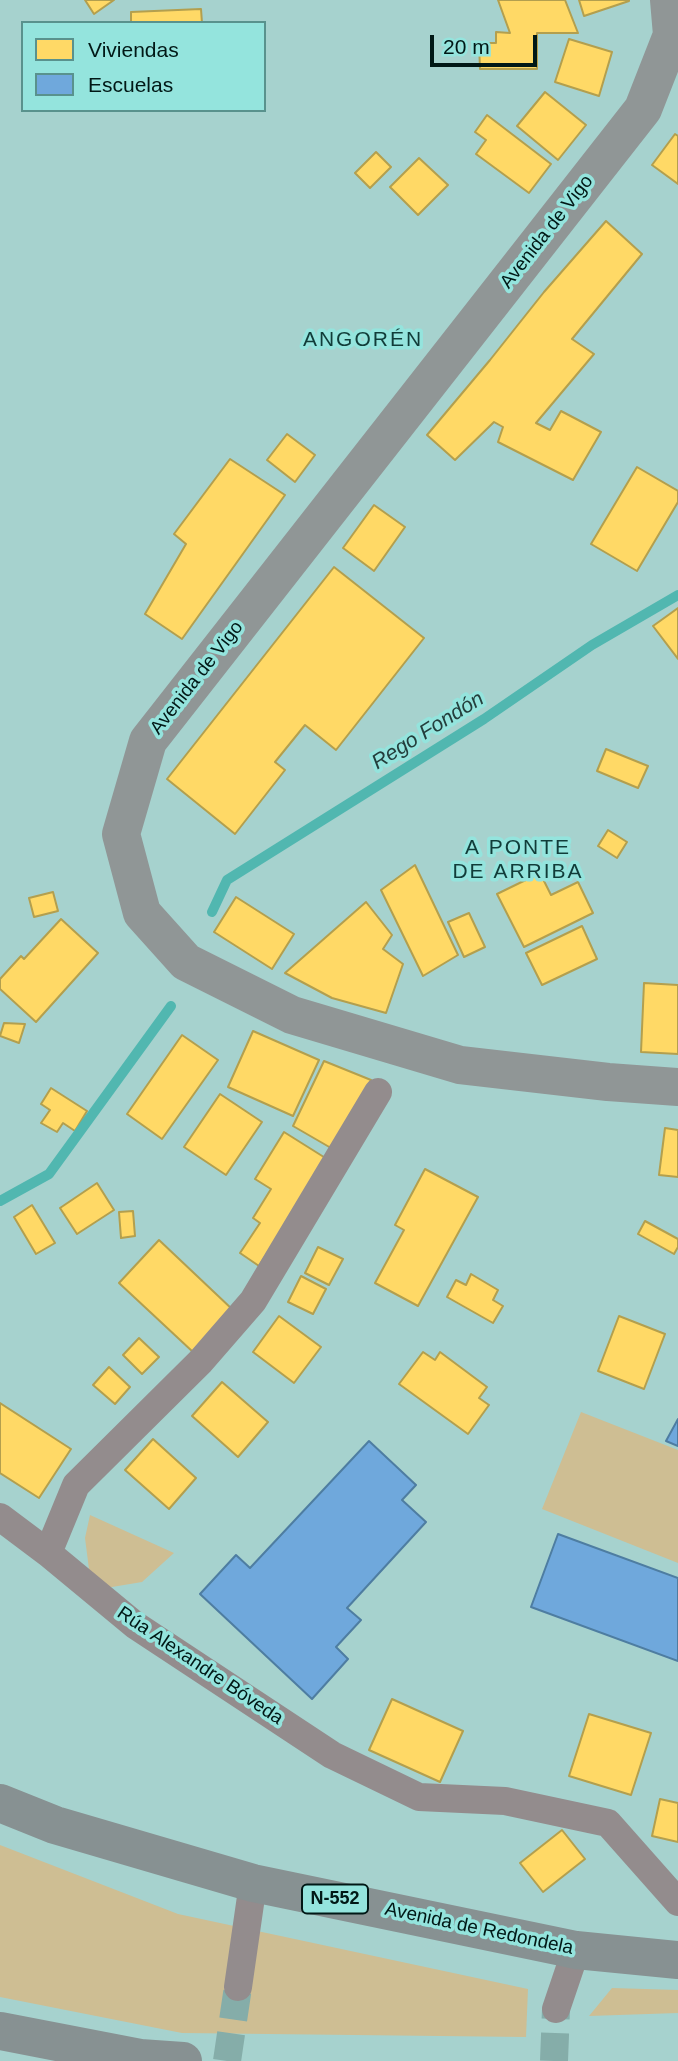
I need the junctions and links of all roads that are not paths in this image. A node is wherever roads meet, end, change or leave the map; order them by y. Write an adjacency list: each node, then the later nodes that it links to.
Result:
1 (669, 0): 2 (main road, Avenida de Vigo)
2 (678, 1087)
3 (378, 1092): 5 (street)
4 (0, 1517): 5 (street, Rúa Alexandre Bóveda)
5 (48, 1553): 8 (street, Rúa Alexandre Bóveda)
6 (0, 1803): 7 (highway, Avenida de Redondela / N-552)
7 (253, 1883): 9 (highway, Avenida de Redondela / N-552); 11 (street)
8 (678, 1902)
9 (576, 1950): 10 (highway, Avenida de Redondela / N-552); 12 (street)
10 (678, 1960)
11 (237, 1987)
12 (556, 2009)
13 (0, 2031): 14 (highway)
14 (183, 2061)

